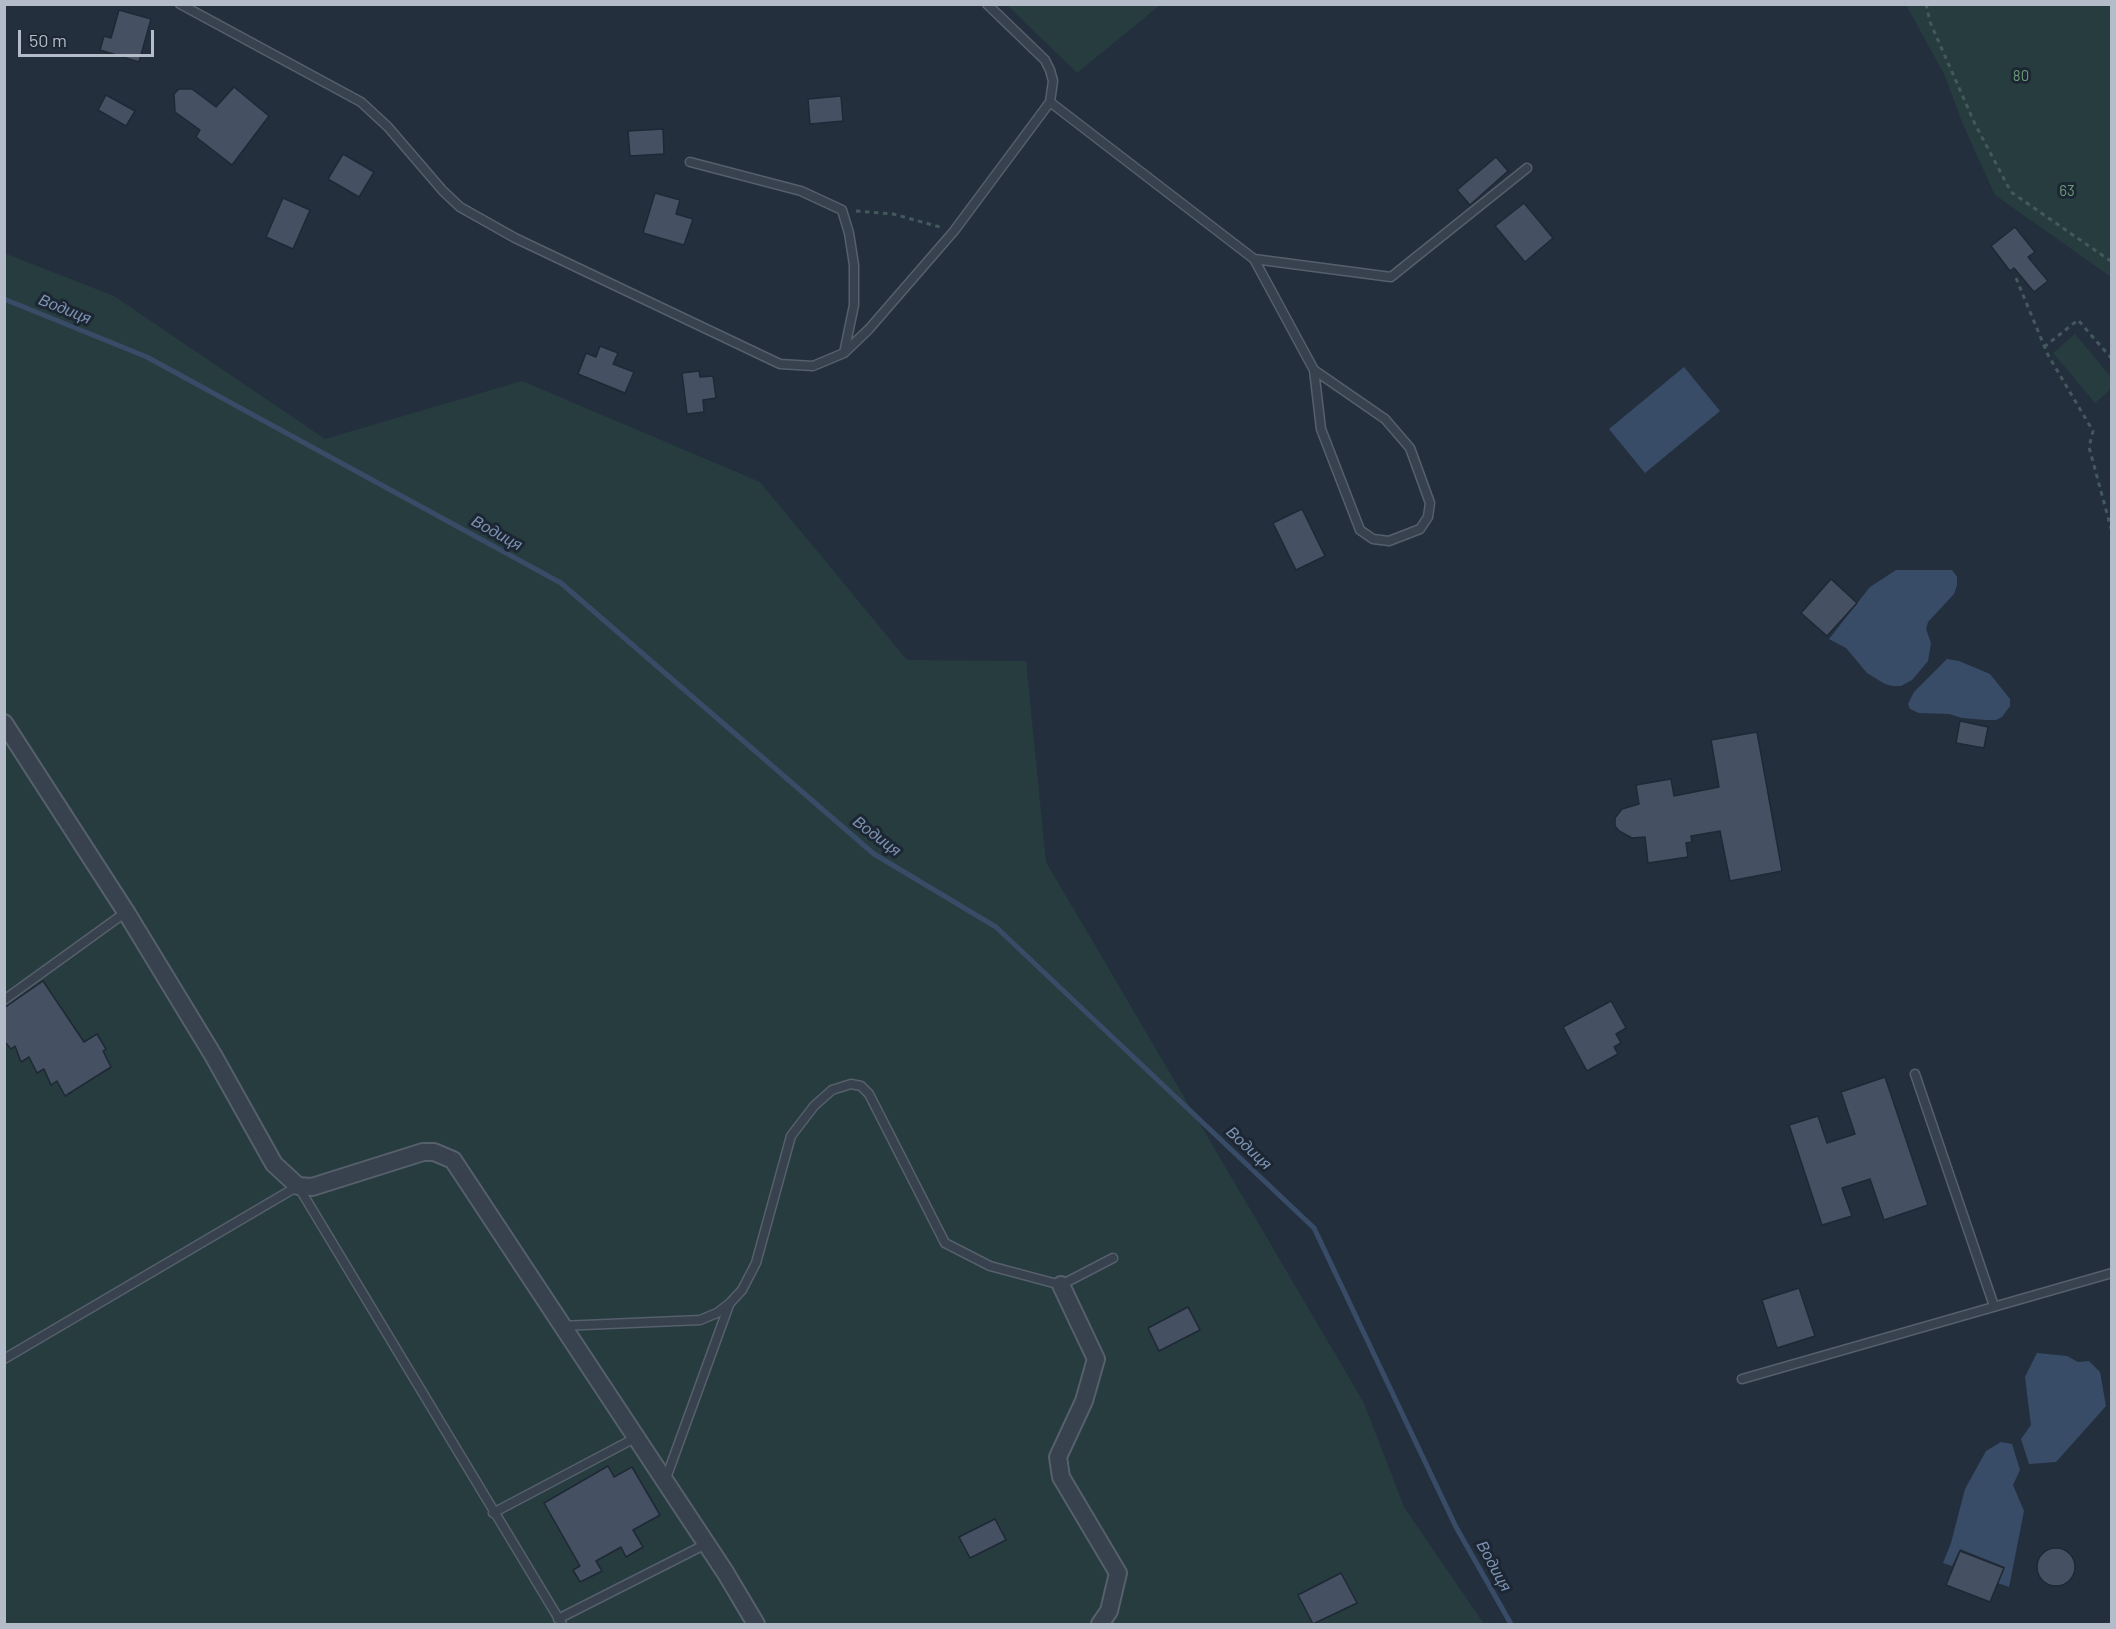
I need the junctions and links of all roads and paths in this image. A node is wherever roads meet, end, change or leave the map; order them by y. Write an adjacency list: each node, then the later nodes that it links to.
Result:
1 (180, 4): 13 (lane)
2 (987, 4): 4 (lane)
3 (1926, 4): 10 (path)
4 (1050, 102): 8 (lane); 9 (lane)
5 (690, 162): 7 (lane)
6 (1527, 168): 9 (lane)
7 (842, 210): 8 (path); 13 (lane)
8 (954, 231): 13 (lane)
9 (1254, 259): 15 (lane)
10 (2112, 262)
11 (2016, 278): 12 (path)
12 (2044, 347): 14 (path); 16 (path)
13 (844, 353)
14 (2112, 359)
15 (1314, 370): 15 (lane)
16 (2112, 532)
17 (4, 723): 18 (street)
18 (126, 912): 19 (lane); 21 (street)
19 (4, 1000)
20 (1915, 1074): 26 (lane)
21 (298, 1186): 27 (street); 28 (lane); 32 (lane)
22 (1113, 1258): 24 (lane)
23 (2112, 1273): 26 (lane)
24 (1061, 1285): 25 (lane); 36 (street)
25 (730, 1304): 27 (lane); 31 (lane)
26 (1994, 1306): 29 (lane)
27 (561, 1326): 30 (street)
28 (4, 1359)
29 (1742, 1379)
30 (635, 1438): 31 (street); 32 (lane)
31 (665, 1482): 33 (street)
32 (493, 1513): 34 (lane)
33 (706, 1544): 34 (lane); 35 (street)
34 (560, 1622)
35 (756, 1624)
36 (1100, 1624)

